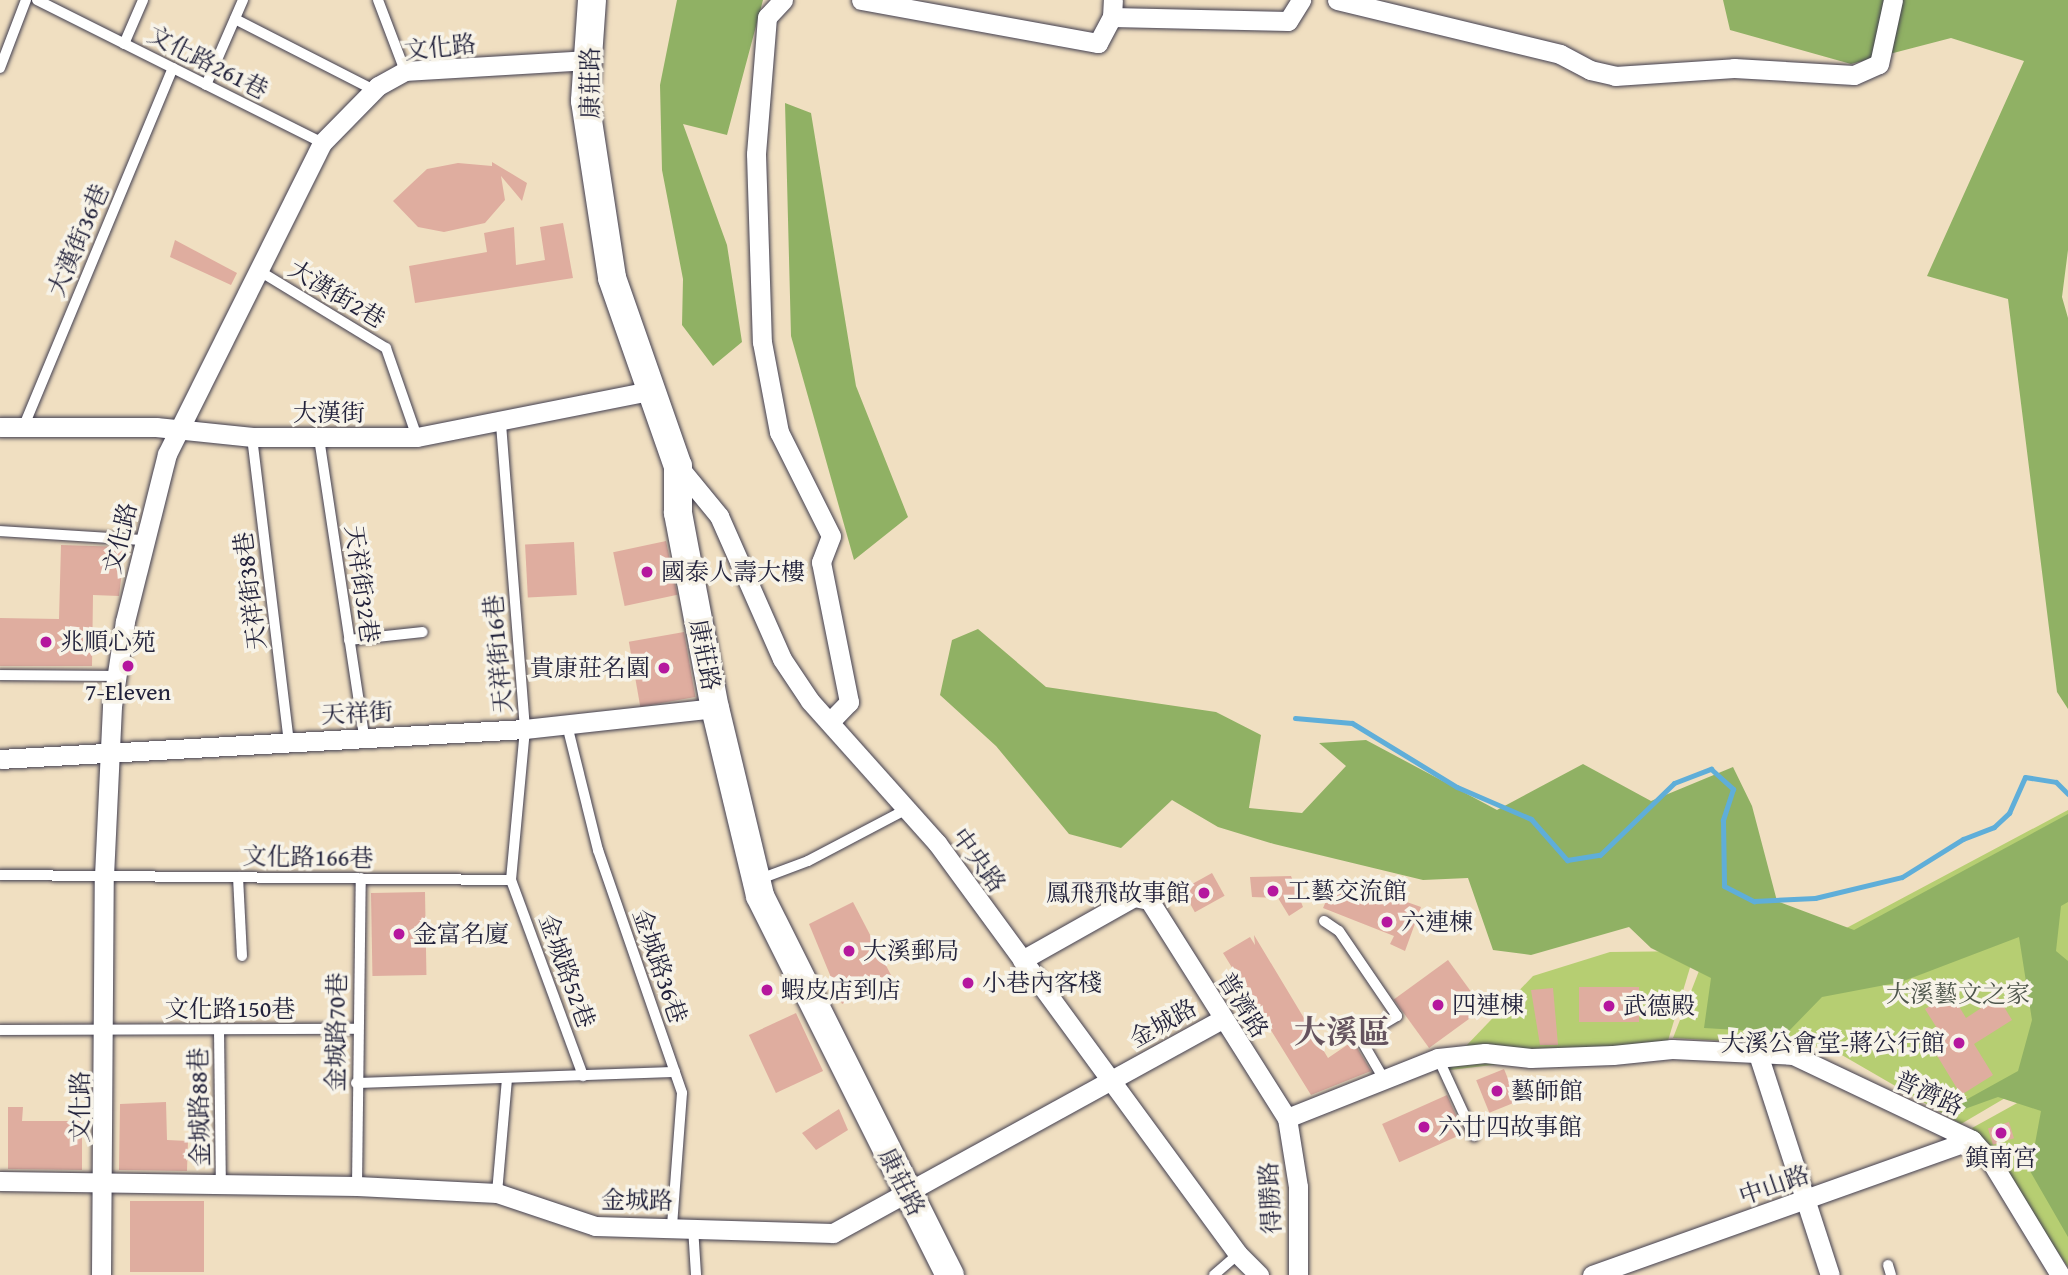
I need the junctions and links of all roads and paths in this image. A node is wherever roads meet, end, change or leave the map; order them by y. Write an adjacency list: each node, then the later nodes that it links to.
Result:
1 (26, 0): 16 (lane)
2 (37, 0): 14 (lane, 文化路261巷)
3 (143, 0): 14 (lane)
4 (243, 0): 13 (lane)
5 (378, 0): 18 (lane)
6 (593, 0): 15 (street, 康莊路)
7 (783, 0): 39 (street)
8 (861, 0): 12 (street)
9 (1301, 0): 12 (street)
10 (1337, 0): 11 (street)
11 (1893, 0)
12 (1112, 9)
13 (235, 19): 19 (lane); 20 (lane)
14 (124, 44): 17 (lane, 文化路261巷)
15 (588, 60): 18 (street, 文化路); 23 (street, 康莊路)
16 (0, 68)
17 (173, 68): 19 (lane, 文化路261巷); 26 (lane, 大漢街36巷)
18 (405, 71): 20 (street, 文化路)
19 (206, 85): 21 (lane, 文化路261巷)
20 (374, 90): 21 (street, 文化路)
21 (322, 143): 22 (street, 文化路)
22 (258, 270): 27 (street, 文化路); 29 (lane, 大漢街2巷)
23 (654, 390): 24 (street, 大漢街); 31 (street, 康莊路)
24 (501, 424): 29 (street, 大漢街); 41 (lane, 天祥街16巷)
25 (0, 427): 26 (street, 大漢街)
26 (23, 428): 27 (street, 大漢街)
27 (180, 428): 28 (street, 大漢街); 33 (street, 文化路)
28 (252, 436): 30 (street, 大漢街); 43 (lane, 天祥街38巷)
29 (417, 437): 30 (street, 大漢街)
30 (319, 438): 35 (lane, 天祥街32巷)
31 (678, 466): 38 (street, 康莊路); 39 (street, 中央路)
32 (0, 531): 33 (lane)
33 (145, 540): 37 (street, 文化路)
34 (423, 632): 35 (lane)
35 (349, 640): 42 (lane, 天祥街32巷)
36 (0, 675): 37 (lane)
37 (117, 676): 44 (street, 文化路)
38 (715, 708): 40 (street, 天祥街); 52 (street, 康莊路)
39 (830, 722): 46 (street, 中央路)
40 (567, 726): 41 (street, 天祥街); 63 (lane, 金城路36巷)
41 (526, 729): 42 (street, 天祥街); 51 (lane, 天祥街16巷)
42 (364, 737): 43 (street, 天祥街)
43 (289, 741): 44 (street, 天祥街)
44 (109, 756): 45 (street, 天祥街); 48 (street, 文化路)
45 (0, 759)
46 (907, 808): 52 (lane); 55 (street, 中央路)
47 (0, 875): 48 (lane, 文化路166巷)
48 (104, 876): 49 (lane, 文化路166巷); 59 (street, 文化路)
49 (238, 877): 50 (lane, 文化路166巷); 54 (lane)
50 (361, 878): 51 (lane, 文化路166巷); 57 (lane, 金城路70巷)
51 (511, 880): 64 (lane, 金城路52巷)
52 (756, 881): 77 (street, 康莊路)
53 (1324, 921): 67 (lane)
54 (242, 956)
55 (1022, 960): 56 (street, 普濟路); 66 (street, 中央路)
56 (1222, 1018): 66 (street, 金城路); 69 (street, 普濟路)
57 (355, 1029): 60 (lane, 文化路150巷); 68 (lane, 金城路70巷)
58 (0, 1030): 59 (lane, 文化路150巷)
59 (105, 1030): 60 (lane, 文化路150巷); 73 (street, 文化路)
60 (219, 1030): 74 (lane, 金城路88巷)
61 (1758, 1054): 62 (street, 普濟路); 71 (street, 普濟路); 78 (street)
62 (1438, 1058): 67 (street, 普濟路); 70 (lane)
63 (675, 1072): 64 (lane); 79 (lane, 金城路36巷)
64 (583, 1076): 65 (lane)
65 (507, 1078): 68 (lane); 76 (lane)
66 (1110, 1081): 77 (street, 金城路); 81 (street, 中央路)
67 (1385, 1081): 69 (street, 普濟路)
68 (356, 1083): 75 (lane, 金城路70巷)
69 (1287, 1118): 87 (street, 得勝路)
70 (1474, 1136)
71 (1972, 1140): 78 (street, 中山路); 90 (street, 普濟路)
72 (0, 1181): 73 (street, 金城路)
73 (104, 1182): 74 (street, 金城路); 82 (street, 文化路)
74 (221, 1184): 75 (street, 金城路)
75 (357, 1186): 76 (street, 金城路)
76 (497, 1193): 79 (street, 金城路)
77 (908, 1195): 80 (street, 金城路); 84 (street, 康莊路)
78 (1803, 1201): 88 (street, 中山路); 89 (street)
79 (672, 1225): 80 (street, 金城路)
80 (693, 1226): 83 (lane)
81 (1238, 1254): 85 (lane); 86 (street, 中央路)
82 (101, 1275)
83 (696, 1275)
84 (950, 1275)
85 (1214, 1275)
86 (1259, 1275)
87 (1298, 1275)
88 (1592, 1275)
89 (1829, 1275)
90 (2060, 1275)

